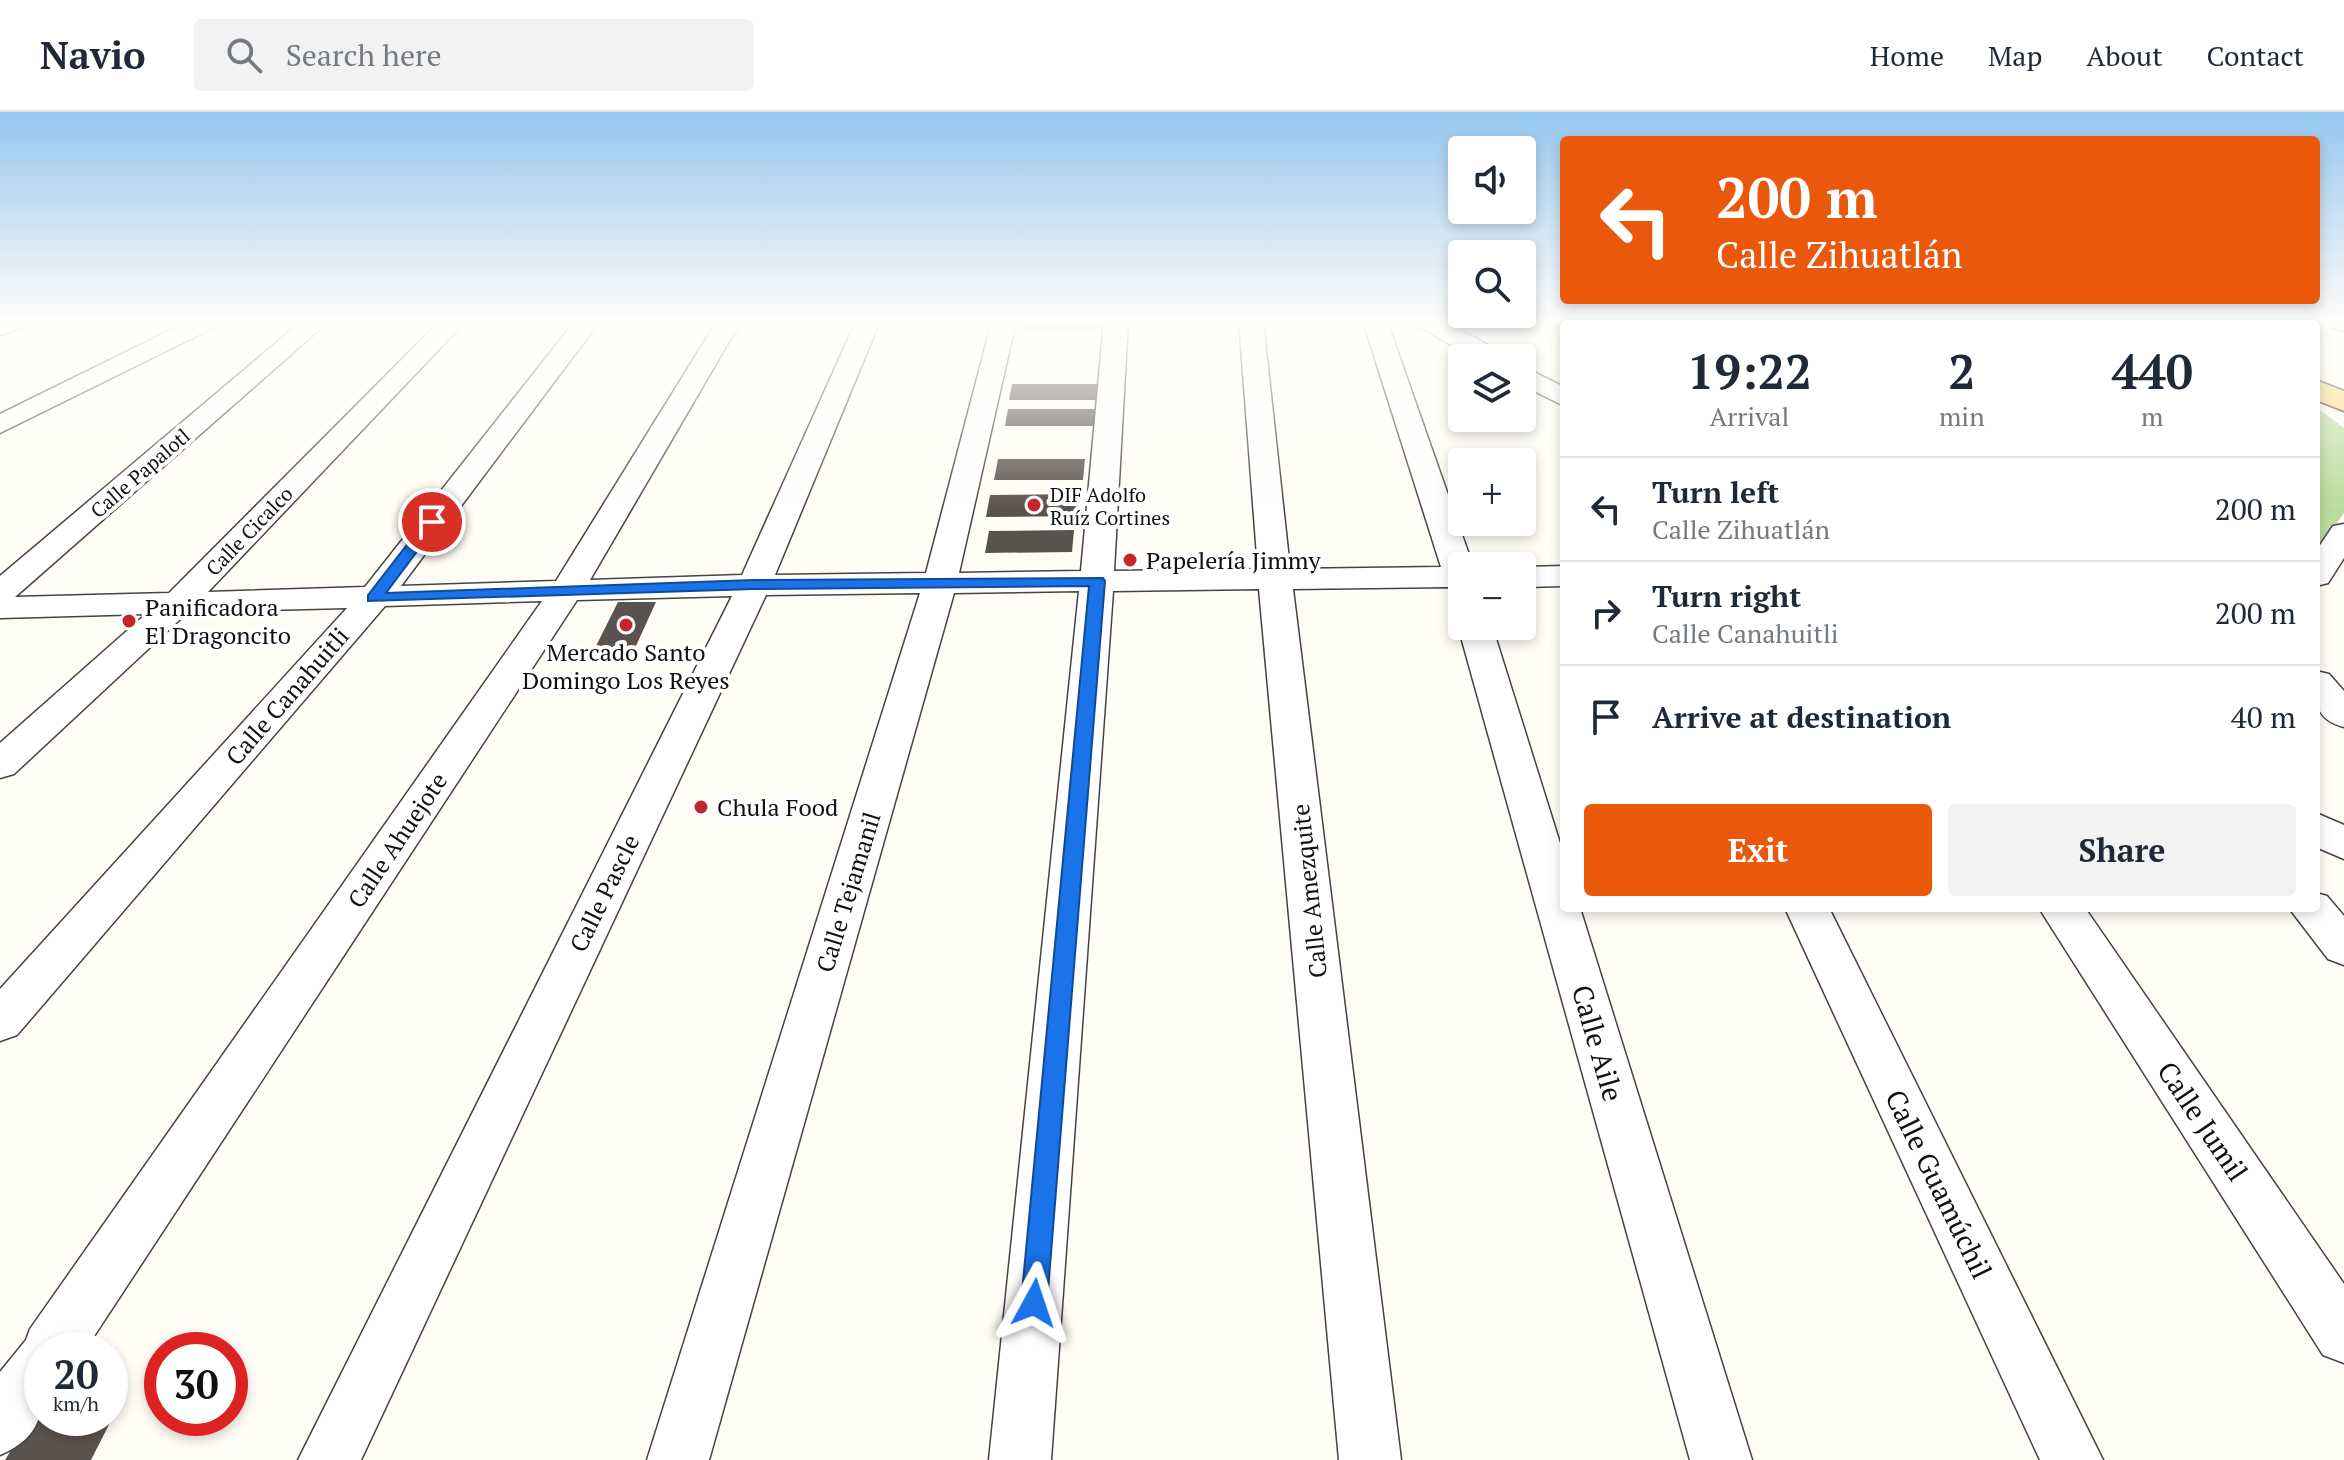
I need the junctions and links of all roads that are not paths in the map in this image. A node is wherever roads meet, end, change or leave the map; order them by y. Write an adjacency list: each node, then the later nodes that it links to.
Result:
1 (82, 384): 13 (street)
2 (244, 384): 25 (street, Calle Papalotl)
3 (392, 384): 27 (street, Calle Cicalco)
4 (539, 384): 26 (street, Calle Canahuitli)
5 (691, 384): 24 (street, Calle Ahuejote)
6 (841, 384): 23 (street, Calle Pascle)
7 (989, 384): 22 (street, Calle Tejamanil)
8 (1111, 384): 21 (street)
9 (1257, 384): 20 (street, Calle Amezquite)
10 (1396, 384): 15 (street)
11 (2320, 391): 12 (main road)
12 (2344, 402)
13 (0, 425)
14 (2344, 533): 16 (street)
15 (1452, 552)
16 (2320, 570)
17 (1560, 576): 18 (street)
18 (1536, 577)
19 (1448, 579): 20 (street)
20 (1275, 580): 21 (street); 47 (street, Calle Amezquite)
21 (1097, 581): 22 (street); 46 (street)
22 (940, 583): 23 (street); 45 (street, Calle Tejamanil)
23 (754, 585): 24 (street); 44 (street, Calle Pascle)
24 (566, 592): 26 (street); 40 (street, Calle Ahuejote)
25 (0, 593)
26 (374, 598): 27 (street); 39 (street, Calle Canahuitli)
27 (177, 604): 28 (street); 32 (street, Calle Cicalco)
28 (0, 608)
29 (1479, 640): 48 (street, Calle Aile)
30 (2320, 687): 31 (street)
31 (2344, 715)
32 (0, 765)
33 (2320, 830): 34 (street)
34 (2344, 844)
35 (1809, 912): 49 (street, Calle Guamúchil)
36 (2064, 912): 41 (street, Calle Jumil)
37 (2314, 912): 38 (street)
38 (2344, 947)
39 (0, 1021)
40 (63, 1332)
41 (2344, 1334)
42 (24, 1389): 43 (street)
43 (0, 1424)
44 (329, 1460)
45 (678, 1460)
46 (1020, 1460)
47 (1370, 1460)
48 (1721, 1460)
49 (2072, 1460)

